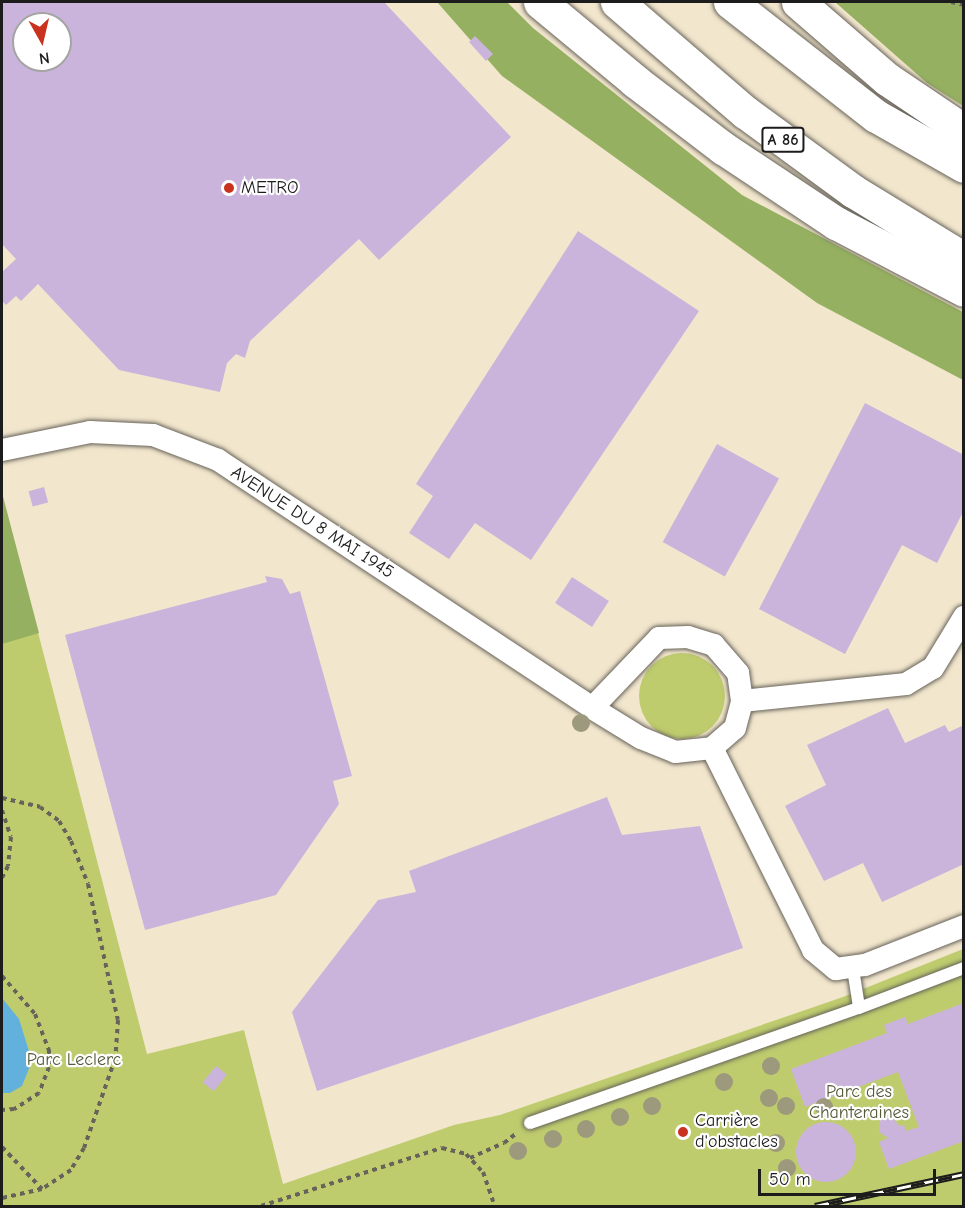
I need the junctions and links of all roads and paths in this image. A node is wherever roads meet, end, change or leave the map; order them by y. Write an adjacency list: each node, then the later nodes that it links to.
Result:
1 (540, 2): 10 (highway)
2 (617, 2): 9 (highway, A 86)
3 (730, 2): 8 (highway)
4 (798, 2): 7 (highway)
5 (951, 2): 6 (path)
6 (963, 5)
7 (963, 131)
8 (963, 166)
9 (963, 259)
10 (963, 290)
11 (2, 450): 14 (street, AVENUE DU 8 MAI 1945)
12 (963, 617): 13 (street)
13 (742, 701): 14 (street); 15 (street)
14 (592, 708): 15 (street, AVENUE DU 8 MAI 1945)
15 (712, 748): 21 (street)
16 (2, 798): 28 (path)
17 (2, 810): 18 (path)
18 (2, 878)
19 (963, 926): 21 (street)
20 (963, 968): 23 (lane)
21 (853, 969): 23 (lane)
22 (2, 976): 24 (path)
23 (859, 1008): 25 (lane)
24 (2, 1110)
25 (530, 1123): 27 (path)
26 (2, 1147): 28 (path)
27 (470, 1158): 30 (path); 31 (path)
28 (42, 1190): 29 (path)
29 (2, 1198)
30 (261, 1206)
31 (495, 1206)

